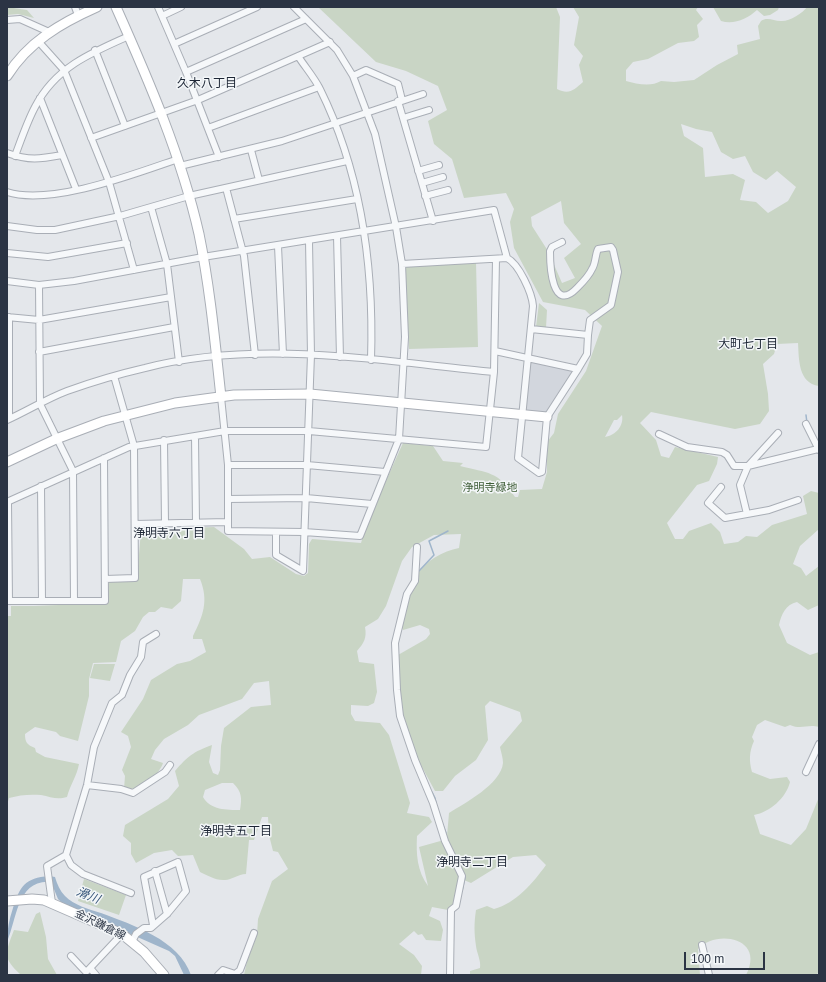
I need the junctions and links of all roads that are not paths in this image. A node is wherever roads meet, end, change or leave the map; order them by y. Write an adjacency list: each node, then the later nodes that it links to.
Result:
1 (97, 7): 7 (street)
2 (116, 7): 12 (street)
3 (158, 7): 8 (street)
4 (181, 7): 8 (street)
5 (257, 7): 15 (street)
6 (294, 7): 9 (street)
7 (77, 11): 11 (street)
8 (162, 16): 15 (street)
9 (306, 19): 14 (street); 19 (street)
10 (7, 20): 11 (street)
11 (49, 32): 13 (street)
12 (128, 36): 16 (street); 29 (street)
13 (38, 41): 18 (street); 20 (street)
14 (330, 42): 17 (street); 21 (street)
15 (174, 44): 19 (street)
16 (95, 50): 18 (street); 32 (street)
17 (298, 56): 22 (street); 25 (street)
18 (64, 70): 24 (street); 34 (street)
19 (186, 72): 25 (street)
20 (7, 76)
21 (352, 76): 26 (street); 28 (street)
22 (319, 87): 31 (street); 33 (street)
23 (423, 94): 26 (street)
24 (40, 98): 37 (street); 38 (street)
25 (198, 100): 29 (street); 33 (street)
26 (400, 100): 28 (street); 30 (street)
27 (429, 110): 30 (street)
28 (367, 111): 31 (street); 60 (street)
29 (162, 113): 32 (street); 41 (street)
30 (403, 118): 43 (street)
31 (335, 122): 35 (street); 40 (street)
32 (125, 126): 34 (street)
33 (208, 128): 39 (street)
34 (91, 138): 46 (street)
35 (251, 150): 39 (street); 45 (street)
36 (7, 153): 38 (street)
37 (62, 155): 38 (street); 49 (street)
38 (15, 156)
39 (219, 157): 41 (street)
40 (347, 161): 45 (street); 54 (street)
41 (179, 162): 46 (street); 52 (street)
42 (440, 165): 43 (street)
43 (418, 171): 47 (street)
44 (443, 177): 47 (street)
45 (259, 180): 48 (street)
46 (109, 182): 49 (street); 56 (street)
47 (422, 183): 53 (street)
48 (226, 188): 52 (street); 57 (street)
49 (76, 189): 51 (street)
50 (448, 190): 53 (street)
51 (7, 192)
52 (189, 196): 55 (street); 69 (street)
53 (425, 196): 58 (street)
54 (357, 199): 57 (street); 61 (street)
55 (151, 207): 56 (street); 72 (street)
56 (120, 216): 59 (street); 64 (street)
57 (234, 219): 67 (street)
58 (433, 221): 60 (street); 70 (street)
59 (7, 226)
60 (396, 227): 61 (street); 73 (street)
61 (364, 232): 62 (street); 91 (street)
62 (337, 236): 63 (street); 89 (street)
63 (309, 241): 66 (street); 87 (street)
64 (127, 242): 68 (street); 74 (street)
65 (562, 242): 82 (street)
66 (278, 246): 67 (street); 85 (street)
67 (242, 251): 69 (street); 86 (street)
68 (7, 253)
69 (203, 257): 72 (street); 88 (street)
70 (507, 258): 71 (street); 81 (street)
71 (496, 259): 73 (street); 83 (street)
72 (167, 264): 74 (street); 77 (street)
73 (402, 264): 93 (street)
74 (134, 270): 76 (street)
75 (7, 281): 76 (street)
76 (39, 285): 79 (street)
77 (171, 297): 79 (street); 80 (street)
78 (8, 317): 79 (street); 105 (street)
79 (39, 320): 84 (street)
80 (174, 328): 84 (street); 92 (street)
81 (530, 329): 82 (street); 90 (street)
82 (588, 335): 94 (street)
83 (495, 351): 90 (street); 95 (street)
84 (39, 352): 100 (street)
85 (283, 354): 86 (street); 87 (street)
86 (255, 355): 88 (street)
87 (312, 355): 89 (street); 97 (street)
88 (216, 356): 92 (street); 98 (street)
89 (340, 357): 91 (street)
90 (527, 358): 94 (street); 103 (street)
91 (371, 360): 93 (street)
92 (179, 362): 96 (street)
93 (404, 364): 95 (street); 99 (street)
94 (578, 369): 104 (street)
95 (494, 372): 101 (street)
96 (114, 376): 100 (street); 102 (street)
97 (310, 394): 98 (street); 99 (street); 107 (street)
98 (221, 397): 102 (street); 108 (street)
99 (402, 403): 101 (street); 113 (street)
100 (40, 404): 105 (street); 112 (street)
101 (490, 412): 103 (street); 113 (street)
102 (125, 414): 112 (street); 115 (street)
103 (522, 415): 104 (street); 104 (street)
104 (547, 417)
105 (8, 419)
106 (806, 424): 116 (street)
107 (309, 431): 108 (street); 113 (street); 120 (street)
108 (225, 432): 111 (street); 119 (street)
109 (778, 433): 121 (street)
110 (659, 434): 121 (street)
111 (195, 436): 114 (street); 134 (street)
112 (56, 438): 118 (street); 122 (street)
113 (399, 439): 123 (street)
114 (164, 440): 115 (street); 133 (street)
115 (134, 446): 117 (street); 135 (street)
116 (819, 450): 121 (street)
117 (104, 458): 122 (street); 139 (street)
118 (7, 462)
119 (228, 465): 120 (street); 127 (street)
120 (307, 465): 123 (street); 126 (street)
121 (748, 466): 131 (street)
122 (72, 471): 124 (street); 141 (street)
123 (385, 472): 130 (street)
124 (41, 486): 129 (street); 140 (street)
125 (721, 487): 131 (street)
126 (306, 498): 127 (street); 130 (street); 137 (street)
127 (228, 499): 132 (street)
128 (798, 500): 131 (street)
129 (8, 502): 142 (street)
130 (372, 504): 137 (street)
131 (747, 514)
132 (228, 522): 134 (street); 136 (street)
133 (166, 523): 134 (street); 135 (street)
134 (196, 523)
135 (135, 524): 139 (street)
136 (276, 532): 137 (street); 137 (street)
137 (304, 532)
138 (417, 547): 164 (street)
139 (105, 579): 141 (street)
140 (42, 601): 141 (street); 142 (street)
141 (74, 601)
142 (8, 602)
143 (156, 634): 147 (street)
144 (819, 744): 146 (street)
145 (170, 765): 147 (street)
146 (806, 772)
147 (87, 784): 148 (street)
148 (66, 855): 150 (street); 152 (street)
149 (155, 871): 153 (street); 153 (street); 154 (street)
150 (131, 893)
151 (9, 901): 152 (street, 金沢鎌倉線)
152 (52, 903): 156 (street, 金沢鎌倉線)
153 (167, 914): 154 (street)
154 (153, 925): 157 (street)
155 (254, 933): 163 (street)
156 (122, 934): 157 (street, 金沢鎌倉線); 160 (street)
157 (134, 938): 162 (street, 金沢鎌倉線)
158 (702, 945): 165 (street)
159 (71, 956): 160 (street)
160 (90, 968): 161 (street)
161 (96, 975)
162 (164, 975)
163 (218, 975)
164 (450, 975)
165 (709, 975)

